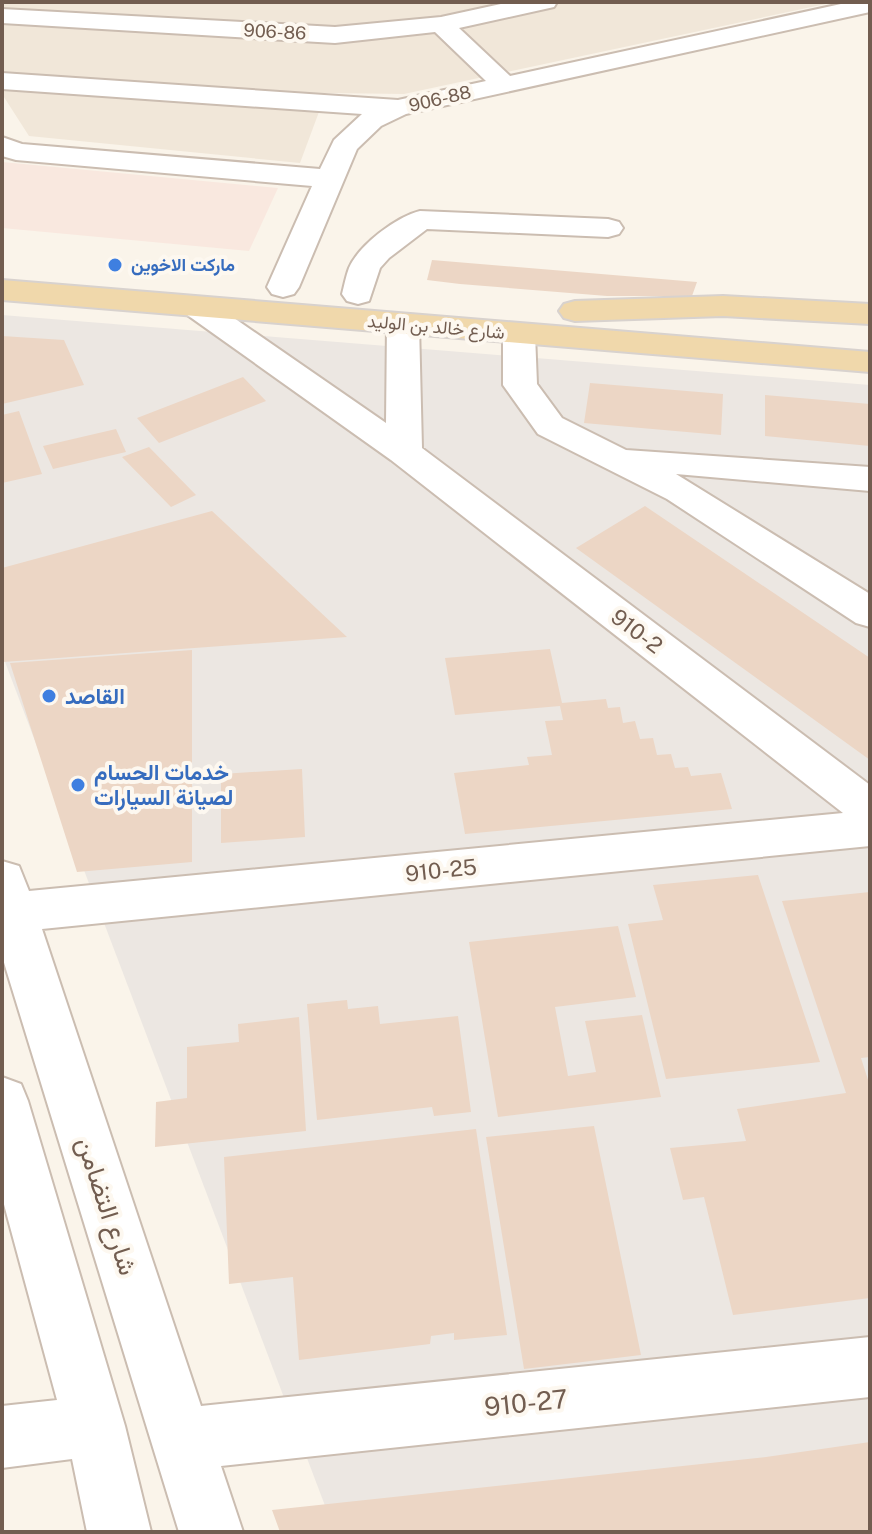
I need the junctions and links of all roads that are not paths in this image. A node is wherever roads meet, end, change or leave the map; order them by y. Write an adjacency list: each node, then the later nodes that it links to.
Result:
1 (545, 2): 6 (street, 906-86)
2 (222, 5): 5 (street)
3 (870, 5): 8 (street, 906-88)
4 (2, 16): 5 (street, 906-86)
5 (133, 22): 6 (street, 906-86)
6 (441, 24): 8 (street)
7 (2, 81): 9 (street, 906-88)
8 (504, 84): 9 (street, 906-88)
9 (398, 108): 11 (street)
10 (2, 145): 11 (street)
11 (330, 179): 14 (street)
12 (608, 228): 16 (street)
13 (2, 264): 14 (main road, شارع خالد بن الوليد)
14 (283, 287): 16 (main road, شارع خالد بن الوليد)
15 (2, 290): 17 (main road, شارع خالد بن الوليد)
16 (358, 294): 18 (main road, شارع خالد بن الوليد)
17 (197, 307): 20 (main road, شارع خالد بن الوليد); 26 (street, 910-2)
18 (575, 311): 19 (main road); 22 (main road, شارع خالد بن الوليد)
19 (870, 314)
20 (403, 324): 21 (main road, شارع خالد بن الوليد); 26 (street)
21 (519, 334): 23 (main road, شارع خالد بن الوليد); 27 (street)
22 (870, 337)
23 (746, 353): 24 (main road, شارع خالد بن الوليد); 25 (main road)
24 (870, 362)
25 (870, 375)
26 (404, 452): 30 (street, 910-2)
27 (612, 457): 28 (street); 29 (street)
28 (870, 479)
29 (870, 613)
30 (870, 809)
31 (870, 828): 32 (street, 910-25)
32 (7, 896): 37 (street, شارع التضامن)
33 (2, 1101): 35 (street)
34 (870, 1367): 37 (street, 910-27)
35 (95, 1426): 36 (street); 38 (street)
36 (2, 1437)
37 (182, 1439): 39 (street, شارع التضامن)
38 (119, 1532)
39 (211, 1532)

